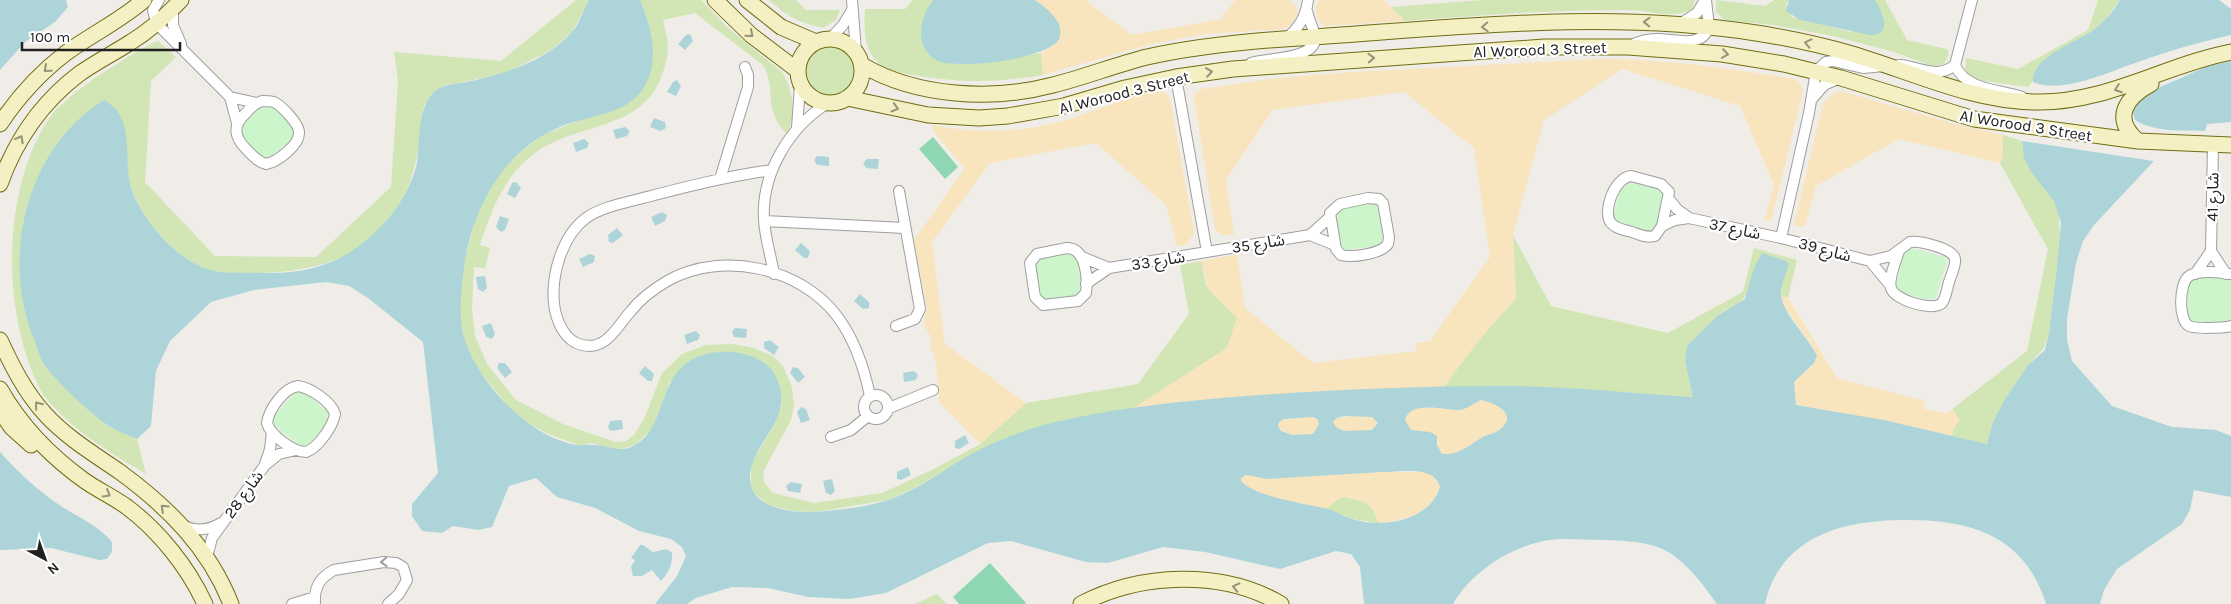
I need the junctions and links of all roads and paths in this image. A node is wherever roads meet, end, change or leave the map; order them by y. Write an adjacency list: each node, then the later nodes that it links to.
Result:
1 (144, 0): 37 (street, one-way to 37)
2 (159, 0): 11 (street)
3 (715, 0): 28 (street, one-way to 28)
4 (747, 0): 15 (street)
5 (1308, 0): 10 (street)
6 (1706, 0): 12 (street); 13 (street)
7 (1972, 0): 23 (street)
8 (177, 4): 11 (street); 18 (street)
9 (852, 4): 15 (street); 20 (street)
10 (1307, 11): 14 (street); 16 (street)
11 (156, 23): 18 (street); 44 (street, one-way to 11)
12 (1680, 24): 13 (street, Al Worood 3 Street); 14 (street, Al Worood 3 Street, one-way to 14)
13 (1709, 27): 17 (street); 22 (street, Al Worood 3 Street, one-way to 13)
14 (1315, 37): 16 (street, Al Worood 3 Street); 25 (street)
15 (823, 40): 20 (street); 28 (street)
16 (1284, 40): 20 (street, Al Worood 3 Street)
17 (1628, 46): 25 (street, Al Worood 3 Street, one-way to 17); 26 (street, Al Worood 3 Street, one-way to 26)
18 (183, 47): 30 (street)
19 (2231, 52): 21 (street, Al Worood 3 Street)
20 (859, 58): 31 (street)
21 (2187, 63): 33 (street, Al Worood 3 Street, one-way to 33); 39 (street)
22 (1885, 65): 23 (street); 26 (street); 33 (street, Al Worood 3 Street)
23 (1954, 66): 33 (street)
24 (745, 67): 43 (street)
25 (1233, 69): 27 (street, Al Worood 3 Street, one-way to 25)
26 (1816, 71): 29 (street, Al Worood 3 Street); 32 (street)
27 (1176, 77): 31 (street, Al Worood 3 Street, one-way to 27); 57 (street)
28 (799, 78): 35 (street); 38 (street)
29 (1840, 78): 32 (street); 39 (street, Al Worood 3 Street)
30 (230, 96): 34 (street); 36 (street)
31 (847, 98): 35 (street)
32 (1812, 100): 53 (street)
33 (2035, 102)
34 (256, 103): 36 (street); 36 (street)
35 (828, 104): 38 (street)
36 (237, 122)
37 (0, 124)
38 (797, 128): 42 (street)
39 (2138, 141): 40 (street, Al Worood 3 Street)
40 (2213, 144): 41 (street, Al Worood 3 Street); 56 (street, شارع 41)
41 (2231, 144)
42 (772, 170): 43 (street); 49 (street)
43 (720, 179): 61 (street)
44 (0, 184)
45 (899, 191): 51 (street)
46 (1668, 198): 48 (street, شارع 37); 50 (street); 50 (street, شارع 37)
47 (1329, 218): 52 (street); 54 (street); 54 (street)
48 (1689, 218): 50 (street, شارع 37); 53 (street, شارع 37)
49 (764, 221): 51 (street); 61 (street)
50 (1662, 226)
51 (905, 228): 66 (street)
52 (1310, 235): 54 (street); 57 (street, شارع 35)
53 (1781, 238): 59 (street, شارع 39)
54 (1335, 245)
55 (1899, 251): 59 (street, شارع 39); 65 (street); 65 (street, شارع 39)
56 (2211, 251): 62 (street); 63 (street)
57 (1207, 252): 60 (street, شارع 33)
58 (1082, 257): 60 (street, شارع 33); 64 (street); 64 (street, شارع 33)
59 (1870, 261): 65 (street, شارع 39)
60 (1109, 268): 64 (street, شارع 33)
61 (774, 274): 71 (street)
62 (2195, 274): 63 (street); 67 (street)
63 (2229, 274)
64 (1086, 284)
65 (1890, 285)
66 (896, 326)
67 (2231, 326)
68 (0, 340): 83 (street, one-way to 68)
69 (0, 389): 81 (street)
70 (932, 390): 73 (street)
71 (870, 396): 73 (street); 75 (street)
72 (0, 401): 78 (street)
73 (889, 408): 75 (street)
74 (0, 411): 78 (street)
75 (868, 416): 77 (street)
76 (272, 432): 79 (street); 79 (street, شارع 28); 80 (street, شارع 28)
77 (832, 437)
78 (29, 444): 81 (street)
79 (296, 450): 80 (street, شارع 28)
80 (264, 465): 82 (street, شارع 28)
81 (66, 467): 87 (street, one-way to 87)
82 (222, 522): 83 (street, شارع 28); 84 (street, شارع 28)
83 (180, 523): 84 (street)
84 (207, 557): 88 (street)
85 (1118, 589): 91 (street); 92 (street); 93 (street, one-way to 85)
86 (315, 600): 89 (street); 90 (street, one-way to 86)
87 (205, 601)
88 (231, 604)
89 (292, 604)
90 (388, 604)
91 (1081, 604)
92 (1096, 604)
93 (1281, 604)

